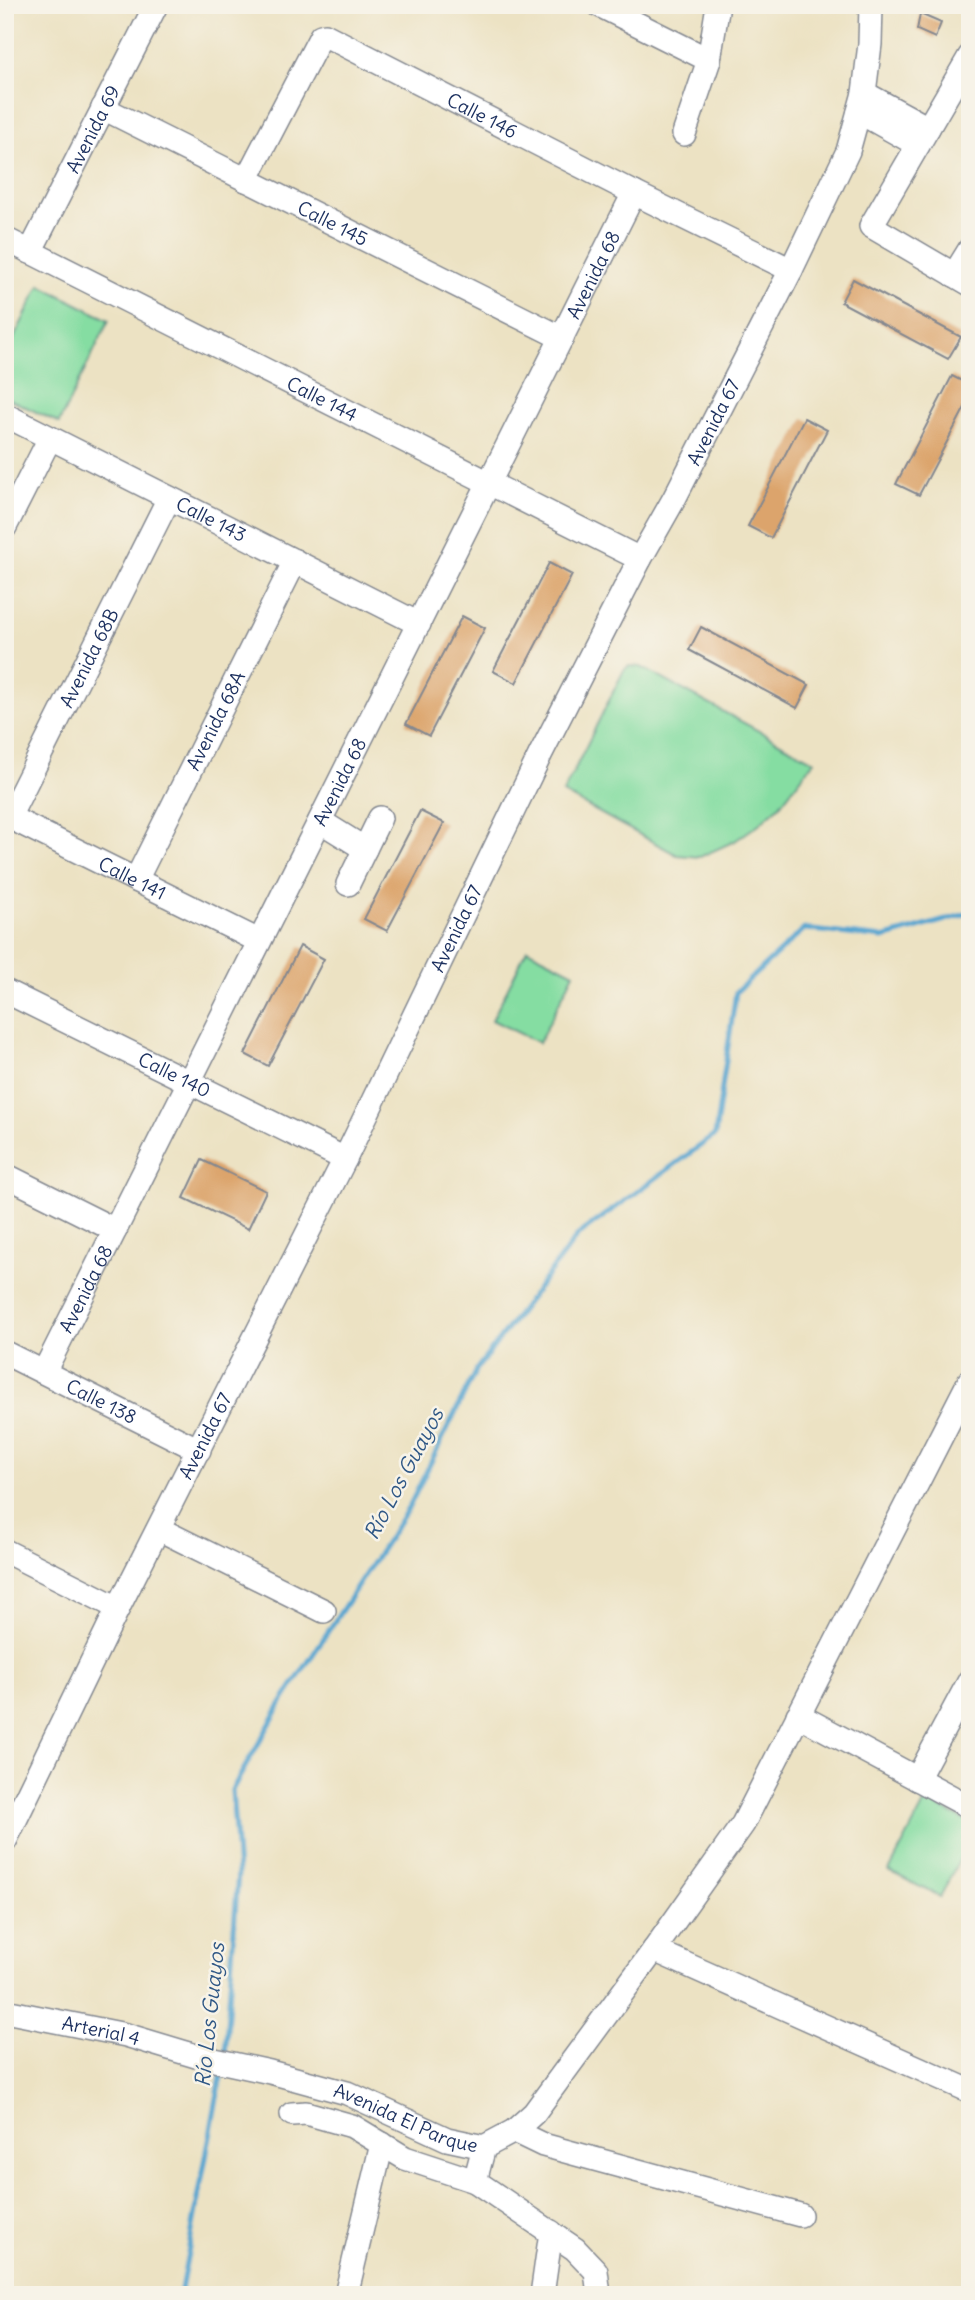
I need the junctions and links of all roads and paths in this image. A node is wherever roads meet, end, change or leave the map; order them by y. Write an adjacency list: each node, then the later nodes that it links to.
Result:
1 (156, 5): 8 (street, Avenida 69)
2 (599, 5): 6 (street)
3 (718, 5): 6 (street)
4 (871, 5): 7 (street, Avenida 67)
5 (970, 56): 10 (street)
6 (709, 60): 9 (street)
7 (861, 102): 10 (street); 16 (street, Avenida 67)
8 (103, 108): 11 (street, Calle 145); 15 (street, Avenida 69)
9 (684, 134)
10 (923, 137): 17 (street)
11 (246, 180): 12 (street, Calle 146); 18 (street, Calle 145)
12 (634, 193): 16 (street, Calle 146); 18 (street, Avenida 68)
13 (5, 239): 15 (street, Calle 144)
14 (970, 249): 17 (street)
15 (30, 252): 21 (street, Calle 144)
16 (790, 270): 24 (street, Avenida 67)
17 (962, 280)
18 (562, 338): 21 (street, Avenida 68)
19 (5, 415): 20 (street, Calle 143)
20 (50, 438): 22 (street, Calle 143); 23 (street)
21 (489, 483): 24 (street, Calle 144); 26 (street, Avenida 68)
22 (169, 498): 25 (street, Calle 143); 27 (street, Avenida 68B)
23 (5, 527)
24 (640, 559): 36 (street, Avenida 67)
25 (295, 561): 26 (street, Calle 143); 31 (street, Avenida 68A)
26 (419, 624): 29 (street, Avenida 68)
27 (7, 816): 31 (street, Calle 141)
28 (380, 818): 30 (street)
29 (320, 821): 30 (street); 33 (street, Avenida 68)
30 (365, 849): 32 (street)
31 (136, 880): 33 (street, Calle 141)
32 (348, 884)
33 (259, 941): 35 (street, Avenida 68)
34 (5, 991): 35 (street, Calle 140)
35 (189, 1082): 36 (street, Calle 140); 38 (street, Avenida 68)
36 (345, 1159): 42 (street, Avenida 67)
37 (5, 1175): 38 (street)
38 (115, 1230): 40 (street, Avenida 68)
39 (5, 1353): 40 (street, Calle 138)
40 (44, 1372): 42 (street, Calle 138)
41 (970, 1380): 48 (street, Avenida El Parque)
42 (200, 1450): 43 (street, Avenida 67)
43 (159, 1530): 45 (street, Avenida 67); 46 (street)
44 (5, 1551): 45 (street)
45 (118, 1608): 51 (street, Avenida 67)
46 (324, 1611)
47 (970, 1680): 49 (street)
48 (798, 1715): 49 (street); 52 (street, Avenida El Parque)
49 (917, 1779): 50 (street)
50 (970, 1807)
51 (5, 1840)
52 (654, 1950): 55 (street); 57 (street, Avenida El Parque)
53 (5, 2011): 54 (street, Arterial 4)
54 (196, 2056): 59 (street, Avenida El Parque)
55 (970, 2091)
56 (292, 2113): 58 (street)
57 (514, 2132): 59 (street, Avenida El Parque); 61 (street)
58 (382, 2144): 60 (street); 63 (street)
59 (484, 2147): 60 (street)
60 (475, 2181): 62 (street)
61 (800, 2215)
62 (551, 2232): 64 (street); 65 (street)
63 (346, 2295)
64 (542, 2295)
65 (599, 2295)

